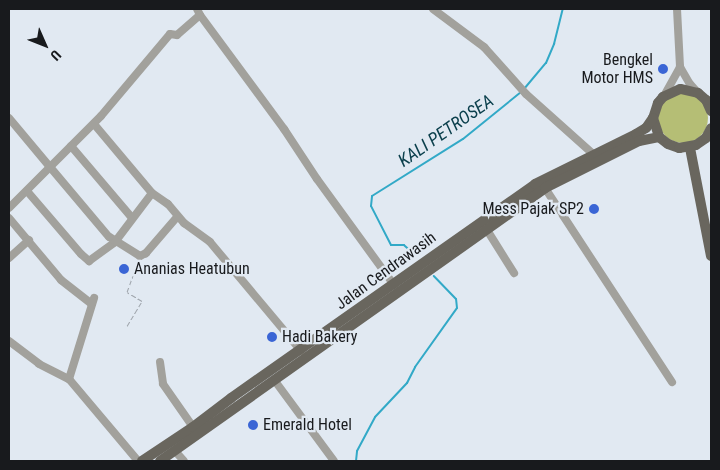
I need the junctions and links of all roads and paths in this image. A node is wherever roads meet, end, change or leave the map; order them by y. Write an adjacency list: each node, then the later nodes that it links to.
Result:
1 (433, 9): 15 (street)
2 (677, 9): 4 (street)
3 (198, 12): 10 (street); 31 (street)
4 (680, 67): 5 (street); 6 (street)
5 (663, 97): 6 (main road); 9 (main road, Jalan Cendrawasih)
6 (705, 98): 7 (main road)
7 (711, 111)
8 (9, 118): 16 (street)
9 (653, 118): 12 (main road); 15 (main road, Jalan Cendrawasih)
10 (94, 124): 13 (street); 19 (street)
11 (711, 128): 14 (main road)
12 (659, 136): 14 (main road); 17 (main road, Jalan Cendrawasih)
13 (71, 146): 16 (street); 23 (street)
14 (690, 148): 28 (main road)
15 (593, 154): 31 (main road, Jalan Cendrawasih)
16 (50, 167): 18 (street); 26 (street)
17 (544, 188): 24 (main road, Jalan Cendrawasih); 38 (street)
18 (27, 191): 20 (street); 26 (street)
19 (152, 193): 21 (street); 23 (street)
20 (9, 208)
21 (177, 217): 27 (street); 34 (street)
22 (9, 218): 25 (street)
23 (132, 218): 26 (street)
24 (487, 230): 30 (street); 37 (main road, Jalan Cendrawasih)
25 (29, 240): 29 (street); 36 (street)
26 (115, 242): 27 (street)
27 (140, 256): 32 (path)
28 (711, 256)
29 (9, 258)
30 (514, 273)
31 (394, 284): 34 (main road, Jalan Cendrawasih)
32 (127, 326)
33 (9, 340): 36 (street)
34 (301, 351): 39 (main road, Jalan Cendrawasih)
35 (160, 362): 39 (street)
36 (68, 379): 41 (street)
37 (275, 381): 40 (main road, Jalan Cendrawasih); 45 (street)
38 (672, 382)
39 (193, 427): 42 (main road, Jalan Cendrawasih)
40 (175, 451): 43 (main road, Jalan Cendrawasih); 44 (street)
41 (138, 461)
42 (142, 461)
43 (160, 461)
44 (184, 461)
45 (334, 461)

